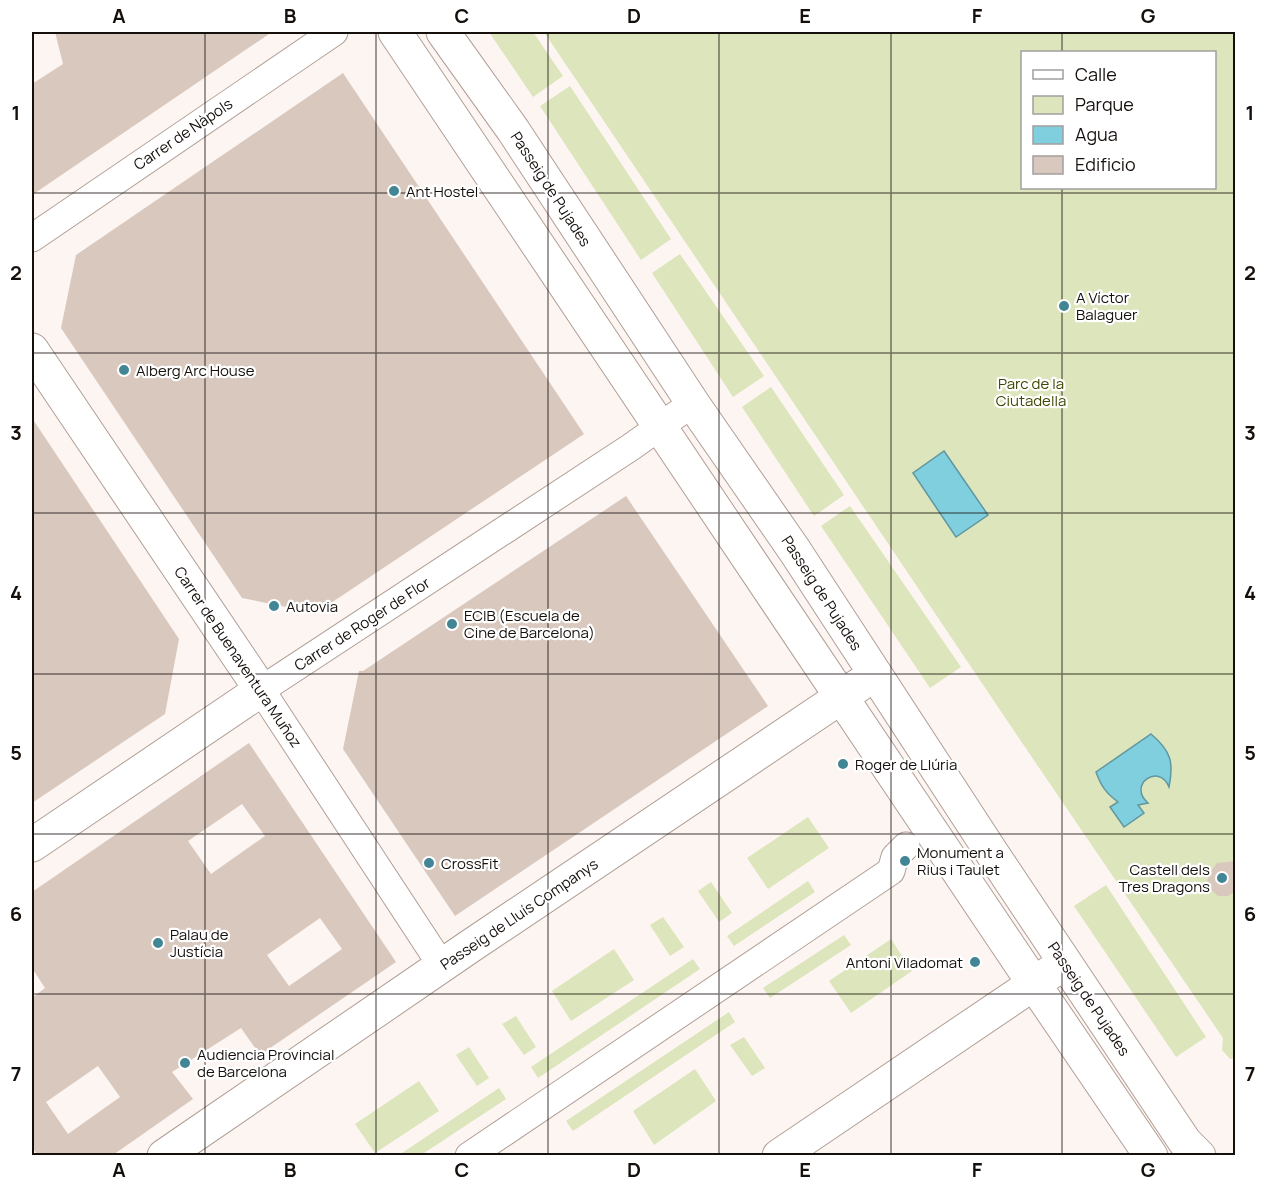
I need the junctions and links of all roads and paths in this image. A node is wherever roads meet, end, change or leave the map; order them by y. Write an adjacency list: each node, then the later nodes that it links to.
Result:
1 (334, 32): 4 (street, Carrer de Nàpols)
2 (395, 32): 7 (street)
3 (443, 32): 6 (street, Passeig de Pujades)
4 (32, 238)
5 (32, 350): 9 (street, Carrer de Buenaventura Muñoz)
6 (693, 403): 7 (street, Carrer de Roger de Flor); 8 (street, Passeig de Pujades)
7 (661, 428): 9 (street, Carrer de Roger de Flor); 10 (street)
8 (876, 674): 10 (street, Passeig de Lluís Companys); 13 (street, Passeig de Pujades)
9 (261, 690): 11 (street, Carrer de Roger de Flor); 14 (street, Carrer de Buenaventura Muñoz)
10 (842, 696): 14 (street, Passeig de Lluís Companys); 15 (street)
11 (32, 845)
12 (906, 846): 17 (street)
13 (1065, 963): 15 (street); 20 (street, Passeig de Pujades)
14 (442, 966): 16 (street, Passeig de Lluís Companys)
15 (1034, 984): 18 (street); 19 (street)
16 (164, 1155)
17 (469, 1155)
18 (779, 1155)
19 (1151, 1155)
20 (1198, 1155)

